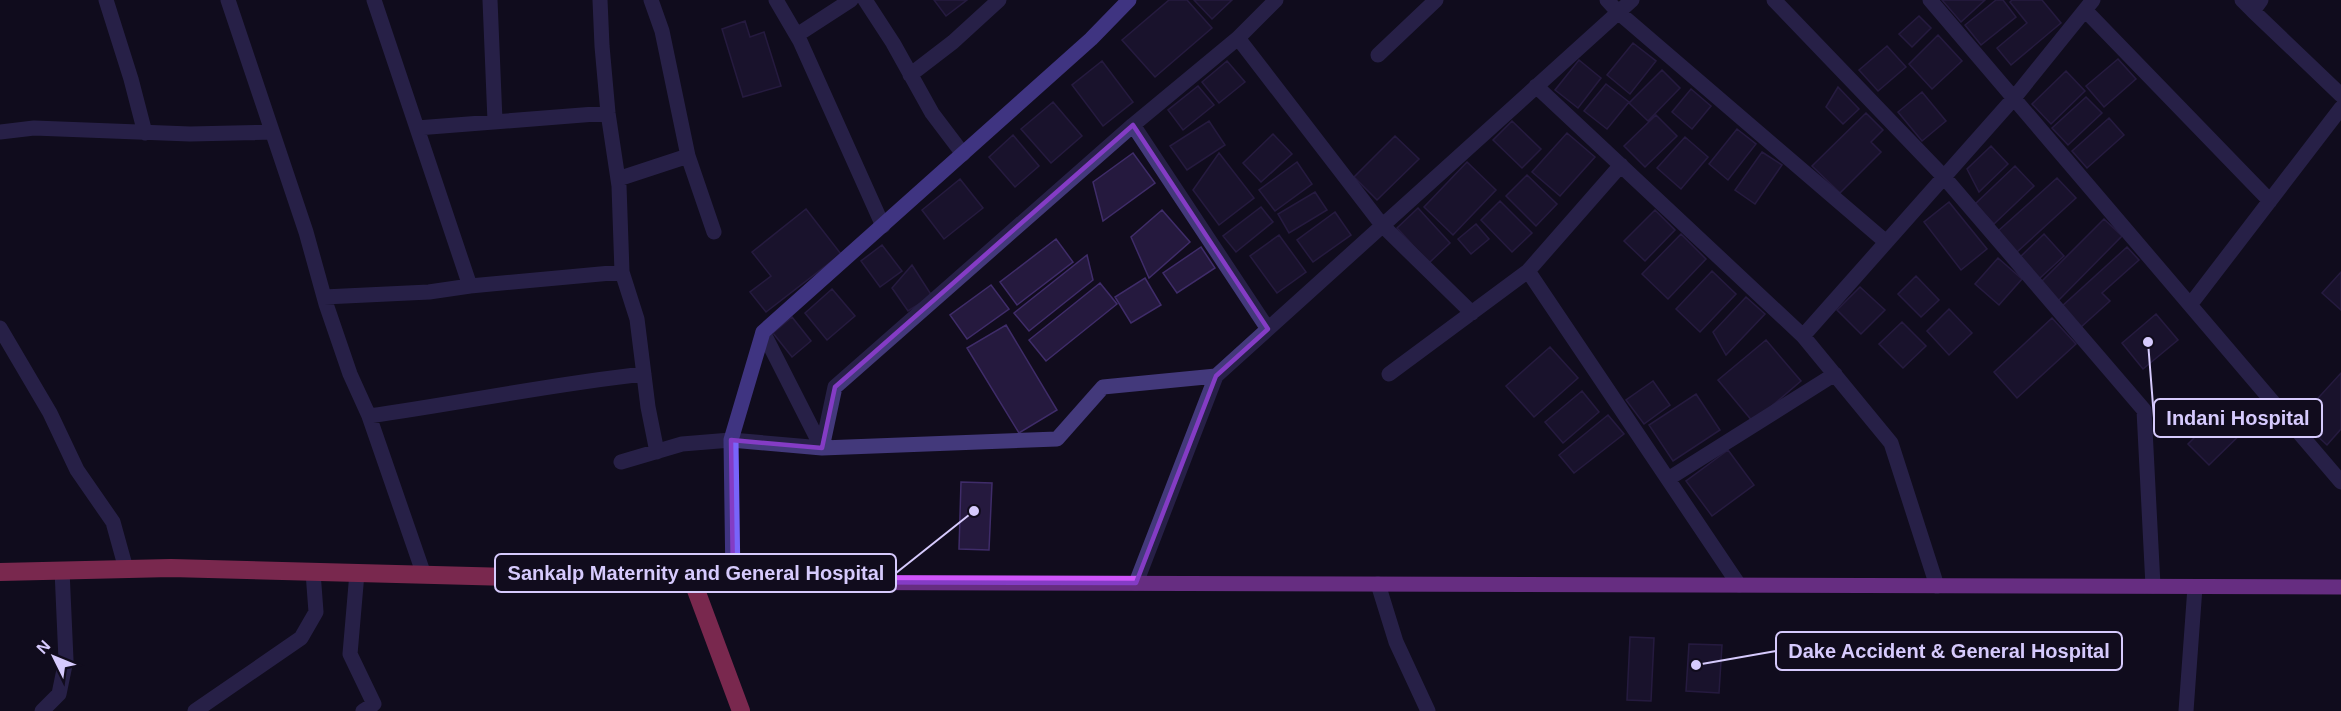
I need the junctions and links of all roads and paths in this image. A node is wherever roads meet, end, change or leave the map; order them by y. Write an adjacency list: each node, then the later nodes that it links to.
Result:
1 (106, 0): 35 (street)
2 (228, 0): 34 (street)
3 (374, 0): 32 (street)
4 (490, 0): 30 (street)
5 (600, 0): 29 (street)
6 (651, 0): 37 (street)
7 (776, 0): 21 (street)
8 (851, 0): 21 (street)
9 (865, 0): 24 (street)
10 (999, 0): 24 (street)
11 (1129, 0): 36 (street)
12 (1276, 0): 22 (street)
13 (1436, 0): 23 (street)
14 (1607, 0): 20 (street)
15 (1632, 0): 20 (street)
16 (1774, 0): 39 (street)
17 (1930, 0): 27 (street)
18 (2252, 4): 26 (street)
19 (2089, 5): 27 (street); 41 (street)
20 (1618, 12): 25 (street); 45 (street)
21 (797, 35): 43 (street)
22 (1238, 38): 31 (street); 42 (street)
23 (1378, 55)
24 (910, 75): 36 (street)
25 (1536, 86): 38 (street); 42 (street)
26 (2341, 95)
27 (2014, 98): 39 (street); 50 (street)
28 (2341, 108): 41 (street)
29 (608, 113): 30 (street); 40 (street)
30 (495, 121): 32 (street)
31 (1133, 125): 53 (street); 62 (street)
32 (417, 128): 48 (street)
33 (0, 132): 35 (street)
34 (272, 132): 35 (street); 49 (street)
35 (145, 133)
36 (963, 154): 43 (street)
37 (688, 156): 40 (street); 44 (street)
38 (1621, 165): 46 (street); 55 (street)
39 (1944, 177): 45 (street); 79 (street)
40 (618, 179): 47 (street)
41 (2270, 201): 50 (street)
42 (1382, 225): 51 (street); 53 (street)
43 (883, 226): 54 (street)
44 (714, 232)
45 (1886, 243): 55 (street)
46 (1528, 271): 51 (street); 65 (street)
47 (622, 272): 48 (street); 56 (street)
48 (470, 286): 49 (street)
49 (324, 297): 60 (street)
50 (2190, 305): 66 (street)
51 (1472, 313): 57 (street)
52 (0, 328): 67 (street)
53 (1268, 329): 59 (street)
54 (763, 332): 61 (street); 62 (street)
55 (1803, 336): 58 (street)
56 (644, 374): 60 (street); 63 (street)
57 (1389, 374)
58 (1835, 374): 65 (street); 78 (street)
59 (1216, 376): 62 (street); 75 (street)
60 (369, 416): 72 (street)
61 (731, 440): 62 (street); 63 (street); 74 (street)
62 (822, 448)
63 (657, 452): 64 (street)
64 (621, 462)
65 (1668, 479): 77 (street)
66 (2341, 482)
67 (126, 569): 68 (highway); 70 (highway)
68 (62, 570): 69 (highway); 82 (street)
69 (0, 572)
70 (313, 572): 71 (highway); 83 (street)
71 (357, 573): 72 (highway); 84 (street)
72 (424, 575): 73 (highway)
73 (693, 582): 74 (main road); 85 (highway)
74 (733, 582): 75 (main road)
75 (1136, 583): 76 (main road)
76 (1378, 584): 77 (main road); 86 (street)
77 (1739, 585): 78 (main road)
78 (1937, 586): 79 (main road)
79 (2153, 586): 80 (main road)
80 (2195, 587): 81 (main road); 87 (street)
81 (2341, 587)
82 (42, 711)
83 (195, 711)
84 (363, 711)
85 (741, 711)
86 (1428, 711)
87 (2186, 711)

